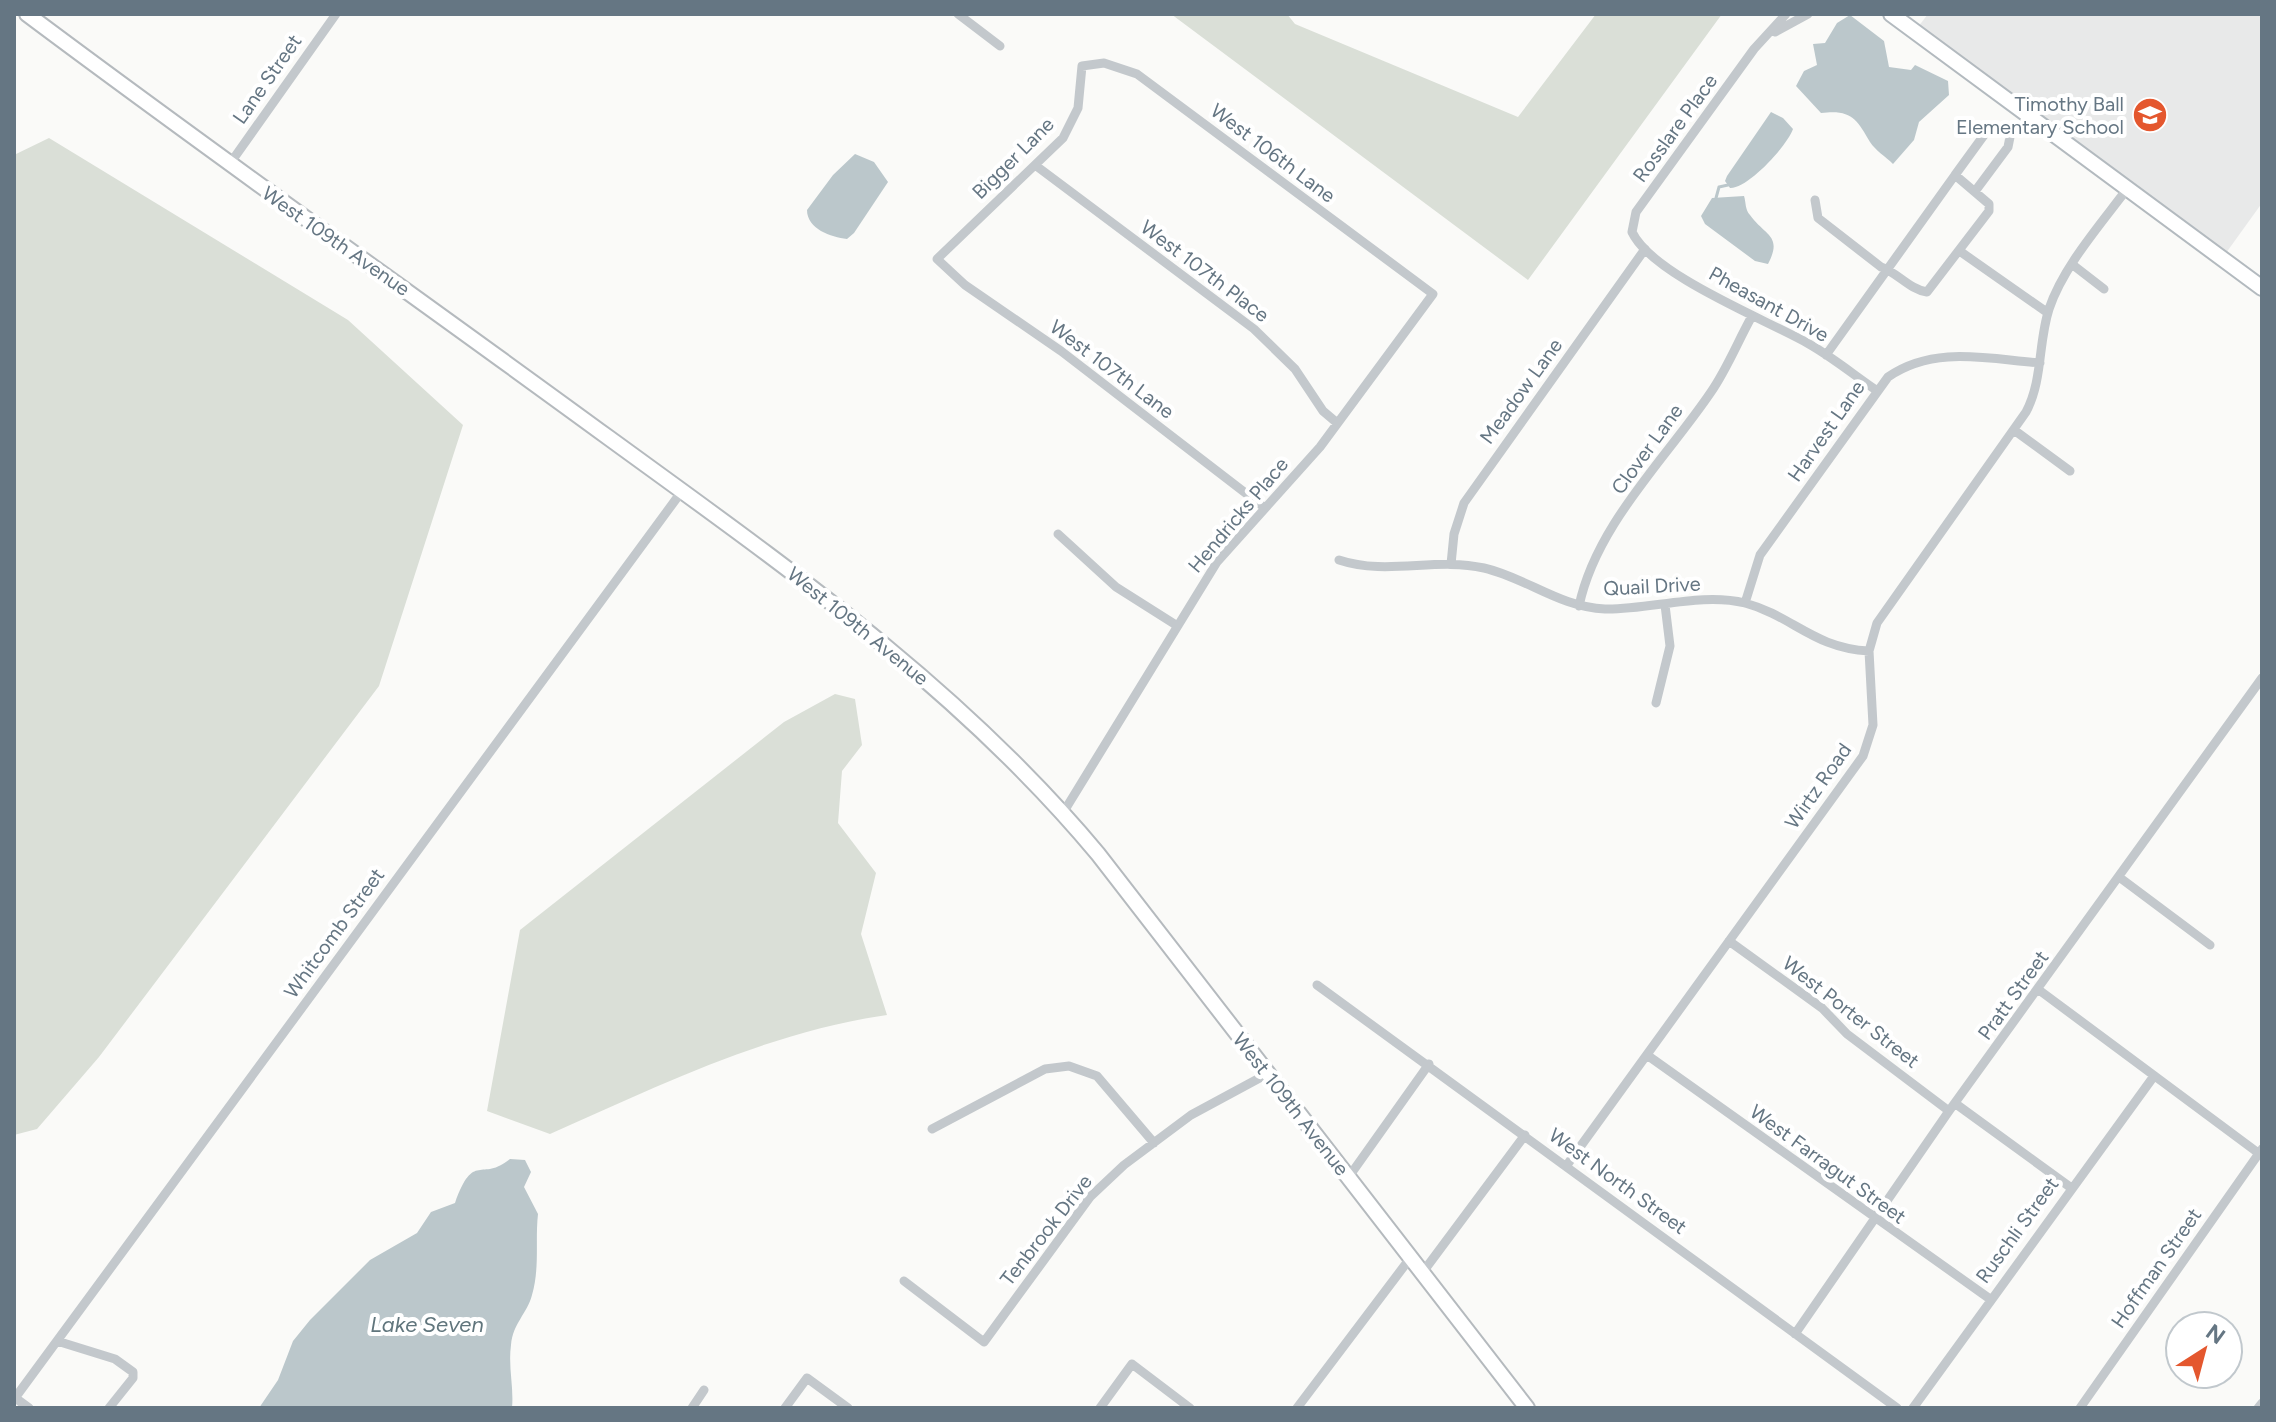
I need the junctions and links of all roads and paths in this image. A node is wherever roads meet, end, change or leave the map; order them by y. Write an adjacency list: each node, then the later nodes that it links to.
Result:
1 (27, 14): 10 (main road, West 109th Avenue)
2 (336, 14): 10 (street, Lane Street)
3 (958, 14): 8 (street)
4 (1786, 14): 7 (street, Rosslare Place)
5 (1808, 14): 7 (street, Rosslare Place)
6 (1891, 14): 13 (main road)
7 (1771, 33): 16 (street, Rosslare Place)
8 (1000, 46)
9 (1082, 66): 11 (street, Bigger Lane); 23 (street, West 106th Lane)
10 (229, 165): 32 (main road, West 109th Avenue)
11 (1035, 165): 18 (street, Bigger Lane); 29 (street, West 107th Place)
12 (1955, 175): 14 (street); 14 (street); 20 (street)
13 (2127, 189): 19 (street, Wirtz Road); 21 (main road)
14 (1976, 190): 17 (street)
15 (1815, 200): 20 (street)
16 (1645, 249): 25 (street, Pheasant Drive); 36 (street, Meadow Lane)
17 (1961, 252): 20 (street); 24 (street)
18 (937, 259): 33 (street, West 107th Lane)
19 (2073, 265): 22 (street); 24 (street, Wirtz Road)
20 (1888, 269): 26 (street)
21 (2262, 288)
22 (2104, 289)
23 (1433, 294): 29 (street, Hendricks Place)
24 (2048, 313): 27 (street, Wirtz Road)
25 (1752, 316): 26 (street, Pheasant Drive); 39 (street, Clover Lane)
26 (1826, 355): 28 (street, Pheasant Drive)
27 (2040, 363): 28 (street, Harvest Lane); 30 (street, Wirtz Road)
28 (1876, 390): 37 (street, Harvest Lane)
29 (1336, 422): 33 (street, Hendricks Place)
30 (2014, 430): 31 (street); 41 (street, Wirtz Road)
31 (2070, 471)
32 (682, 491): 44 (main road, West 109th Avenue); 68 (street, Whitcomb Street)
33 (1265, 508): 40 (street, Hendricks Place)
34 (1058, 534): 40 (street)
35 (1339, 560): 36 (street, Quail Drive)
36 (1451, 564): 39 (street, Quail Drive)
37 (1745, 603): 38 (street, Quail Drive); 41 (street, Quail Drive)
38 (1665, 605): 39 (street, Quail Drive); 43 (street)
39 (1579, 606)
40 (1176, 625): 44 (street, Hendricks Place)
41 (1869, 651): 46 (street, Wirtz Road)
42 (2262, 678): 45 (street, Pratt Street)
43 (1656, 703)
44 (1063, 813): 52 (main road, West 109th Avenue)
45 (2119, 877): 47 (street); 49 (street, Pratt Street)
46 (1729, 941): 50 (street, Wirtz Road); 54 (street, West Porter Street)
47 (2210, 945)
48 (1317, 985): 51 (street, West North Street)
49 (2039, 990): 53 (street); 54 (street, Pratt Street)
50 (1647, 1055): 59 (street, Wirtz Road); 62 (street, West Farragut Street)
51 (1429, 1064): 56 (street, West North Street); 60 (street)
52 (1267, 1074): 57 (street, Tenbrook Drive); 60 (main road, West 109th Avenue)
53 (2154, 1076): 58 (street); 61 (street, Ruschli Street)
54 (1952, 1108): 61 (street, West Porter Street); 62 (street, Pratt Street)
55 (932, 1129): 57 (street)
56 (1525, 1135): 59 (street, West North Street); 64 (street)
57 (1154, 1143): 65 (street, Tenbrook Drive)
58 (2261, 1153): 83 (street, Hoffman Street)
59 (1567, 1165): 67 (street, West North Street)
60 (1348, 1178): 63 (main road, West 109th Avenue)
61 (2070, 1187): 66 (street, Ruschli Street)
62 (1874, 1220): 66 (street, West Farragut Street); 67 (street, Pratt Street)
63 (1411, 1257): 64 (main road, West 109th Avenue); 80 (street)
64 (1423, 1272): 72 (main road, West 109th Avenue)
65 (904, 1281)
66 (1990, 1299): 82 (street, Ruschli Street)
67 (1795, 1334): 81 (street, West North Street)
68 (57, 1341): 70 (street, Whitcomb Street); 74 (street)
69 (704, 1390): 75 (street)
70 (15, 1397): 73 (street)
71 (2262, 1403): 84 (street)
72 (1524, 1407)
73 (29, 1408)
74 (109, 1408)
75 (692, 1408)
76 (785, 1408): 77 (street)
77 (848, 1408)
78 (1100, 1408): 79 (street)
79 (1190, 1408)
80 (1297, 1408)
81 (1897, 1408)
82 (1913, 1408)
83 (2080, 1408)
84 (2258, 1408)

